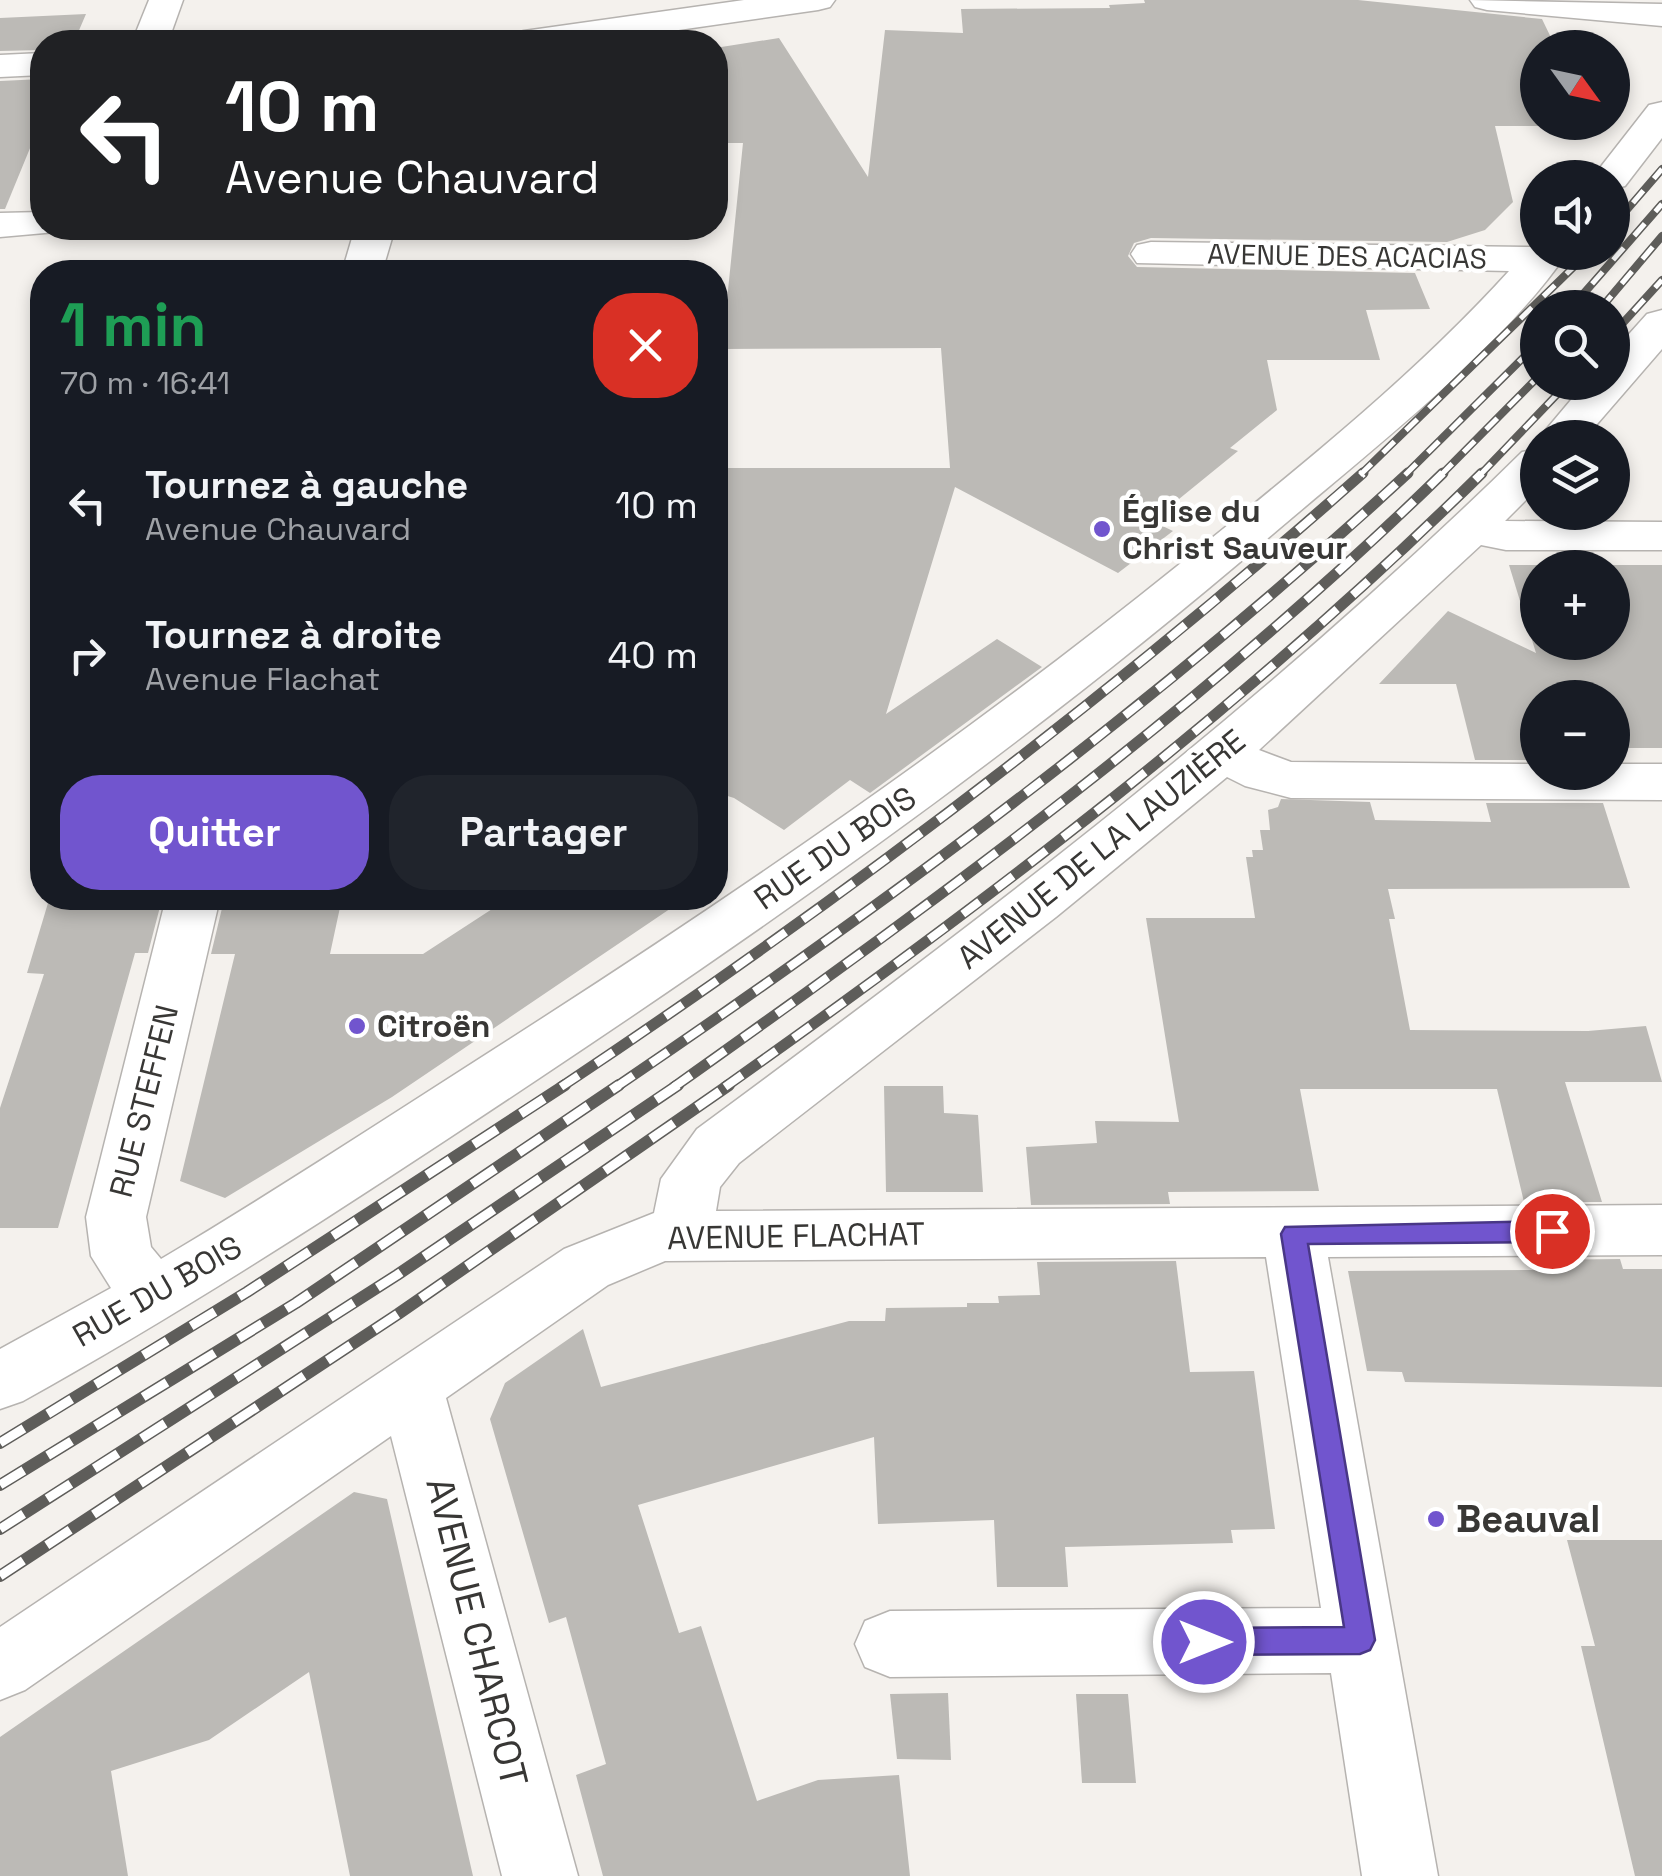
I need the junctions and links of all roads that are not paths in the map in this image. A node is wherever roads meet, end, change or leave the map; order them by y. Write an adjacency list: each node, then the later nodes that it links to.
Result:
1 (166, 0): 5 (street)
2 (818, 0): 6 (street)
3 (1486, 0): 4 (street)
4 (1662, 15)
5 (155, 30)
6 (608, 30)
7 (30, 65): 8 (street)
8 (0, 66)
9 (1662, 113): 10 (street)
10 (1625, 160)
11 (30, 224): 12 (street)
12 (0, 225)
13 (1150, 254): 14 (street, AVENUE DES ACACIAS)
14 (1520, 256)
15 (1533, 270): 29 (street, RUE DU BOIS)
16 (1662, 323): 17 (street)
17 (1630, 359)
18 (1594, 400): 19 (street)
19 (1576, 420)
20 (1520, 481): 21 (street, AVENUE DE LA LAUZIÈRE)
21 (1472, 530): 22 (street); 23 (street, AVENUE DE LA LAUZIÈRE)
22 (1662, 536)
23 (1225, 753): 24 (street); 27 (street, AVENUE DE LA LAUZIÈRE)
24 (1662, 782)
25 (190, 910): 29 (street, RUE STEFFEN)
26 (1662, 1230): 28 (street, AVENUE FLACHAT)
27 (680, 1234): 28 (street, AVENUE FLACHAT); 31 (street, AVENUE FLACHAT)
28 (1294, 1234): 32 (street)
29 (154, 1296): 30 (street, RUE DU BOIS)
30 (0, 1381)
31 (411, 1388): 34 (street, AVENUE FLACHAT); 35 (street, AVENUE CHARCOT)
32 (1360, 1640): 33 (street); 36 (street)
33 (890, 1644)
34 (0, 1668)
35 (540, 1876)
36 (1400, 1876)

